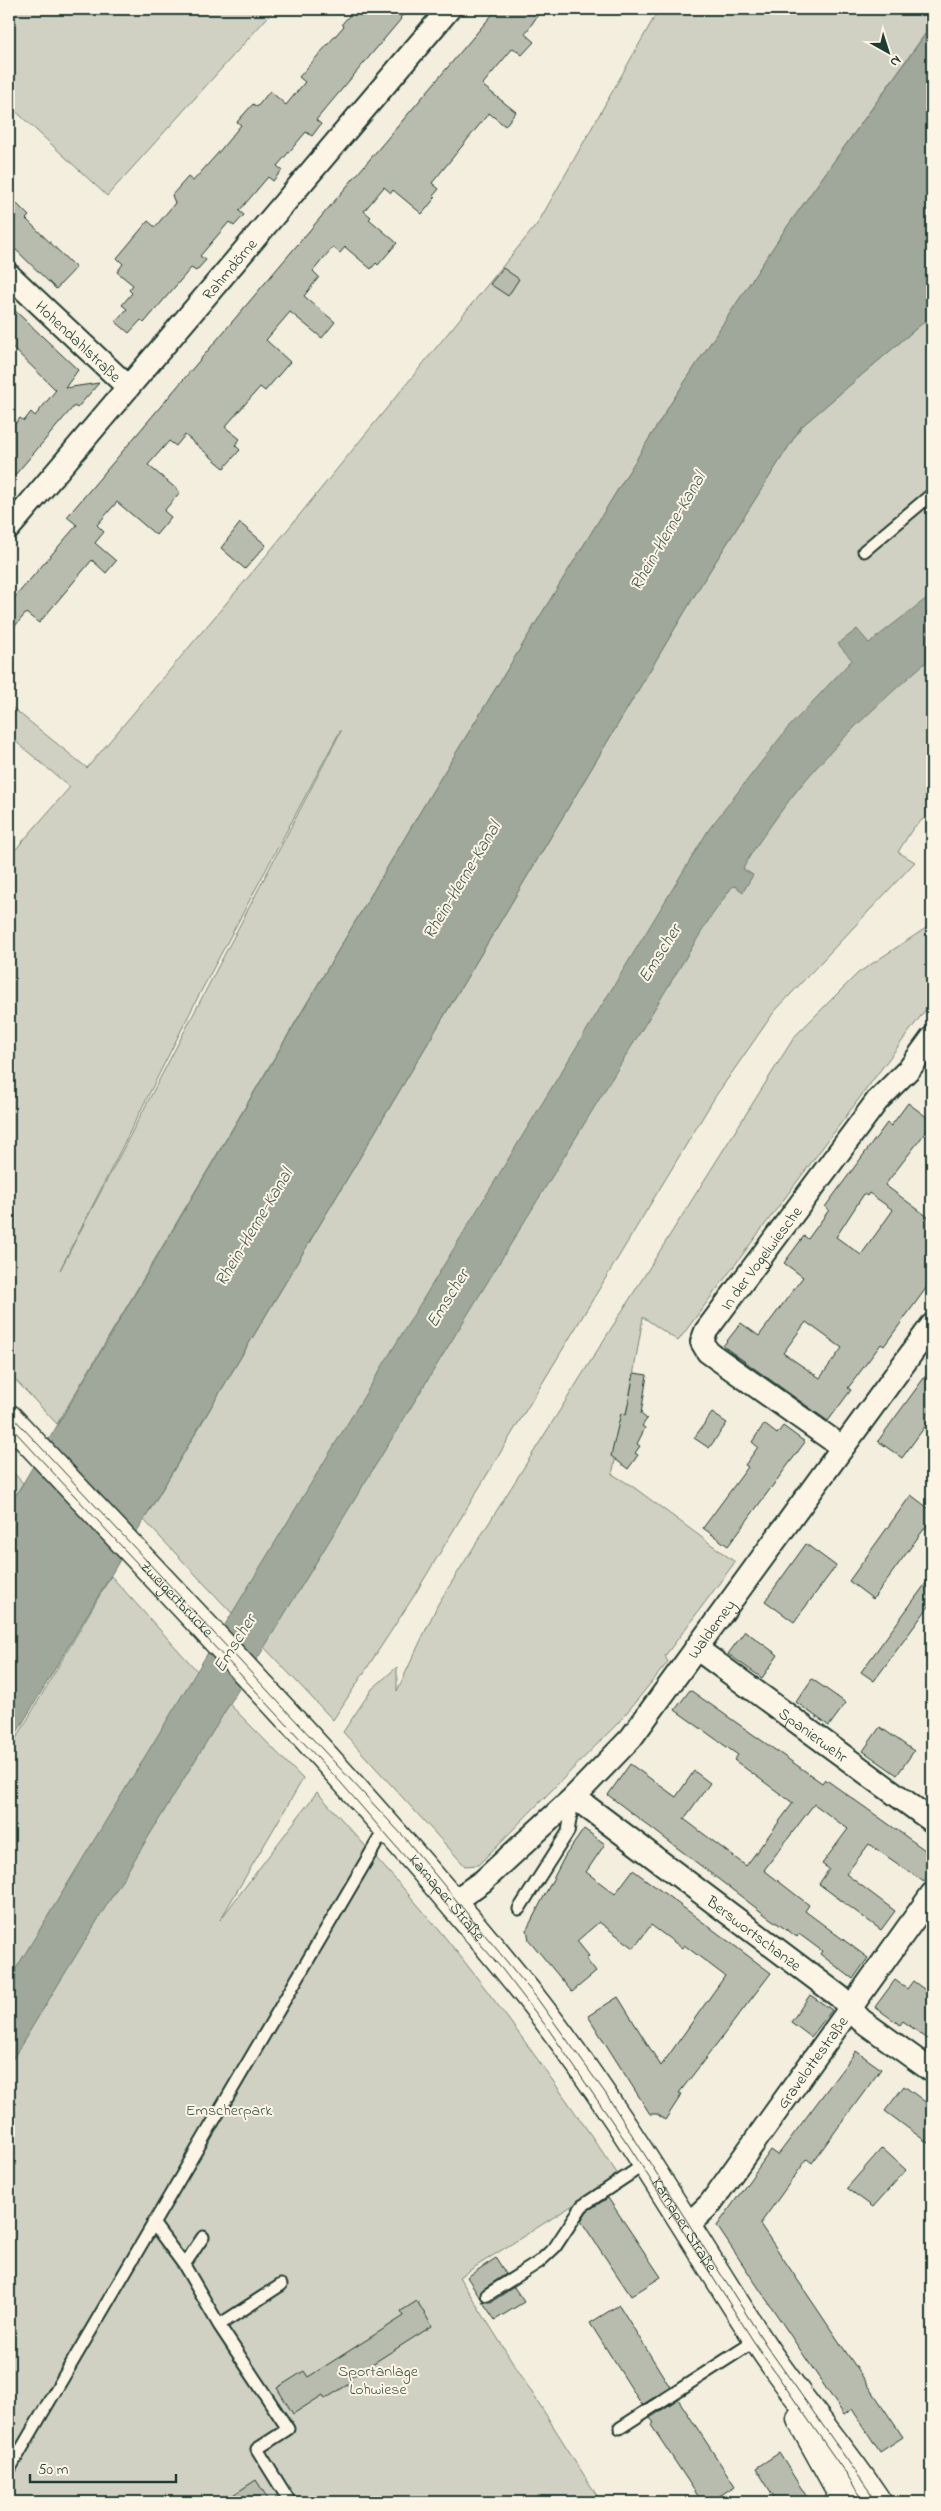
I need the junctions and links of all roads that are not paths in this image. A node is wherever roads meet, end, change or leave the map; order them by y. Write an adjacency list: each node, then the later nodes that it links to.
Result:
1 (449, 9): 3 (street, Rahmdörne)
2 (9, 275): 3 (street, Hohendahlstraße)
3 (128, 387): 5 (street, Rahmdörne)
4 (932, 494): 6 (lane)
5 (9, 528)
6 (864, 551)
7 (932, 1038): 10 (street, In der Vogelwiesche)
8 (932, 1325): 10 (street, Waldemey)
9 (9, 1419): 14 (main road, Zweigertbrücke)
10 (842, 1447): 11 (street, Waldemey)
11 (696, 1648): 12 (street, Waldemey); 13 (street, Spanierwehr)
12 (574, 1797): 16 (street, Waldemey); 17 (lane); 18 (street, Berswortschanze)
13 (932, 1821)
14 (387, 1826): 16 (main road, Karnaper Straße); 21 (lane)
15 (932, 1894): 18 (street, Gravelottestraße)
16 (453, 1902): 20 (main road, Karnaper Straße)
17 (519, 1909)
18 (850, 2008): 19 (street, Berswortschanze); 22 (street, Gravelottestraße)
19 (932, 2071)
20 (645, 2164): 22 (main road, Karnaper Straße); 26 (lane)
21 (154, 2223): 24 (lane); 30 (lane)
22 (686, 2227): 28 (main road, Karnaper Straße)
23 (203, 2237): 24 (lane)
24 (184, 2265): 27 (lane)
25 (281, 2285): 27 (lane)
26 (487, 2295)
27 (219, 2325): 31 (lane)
28 (762, 2344): 29 (lane); 32 (main road, Karnaper Straße); 33 (main road, Karnaper Straße)
29 (620, 2428)
30 (9, 2470)
31 (290, 2502)
32 (847, 2502)
33 (877, 2502)

